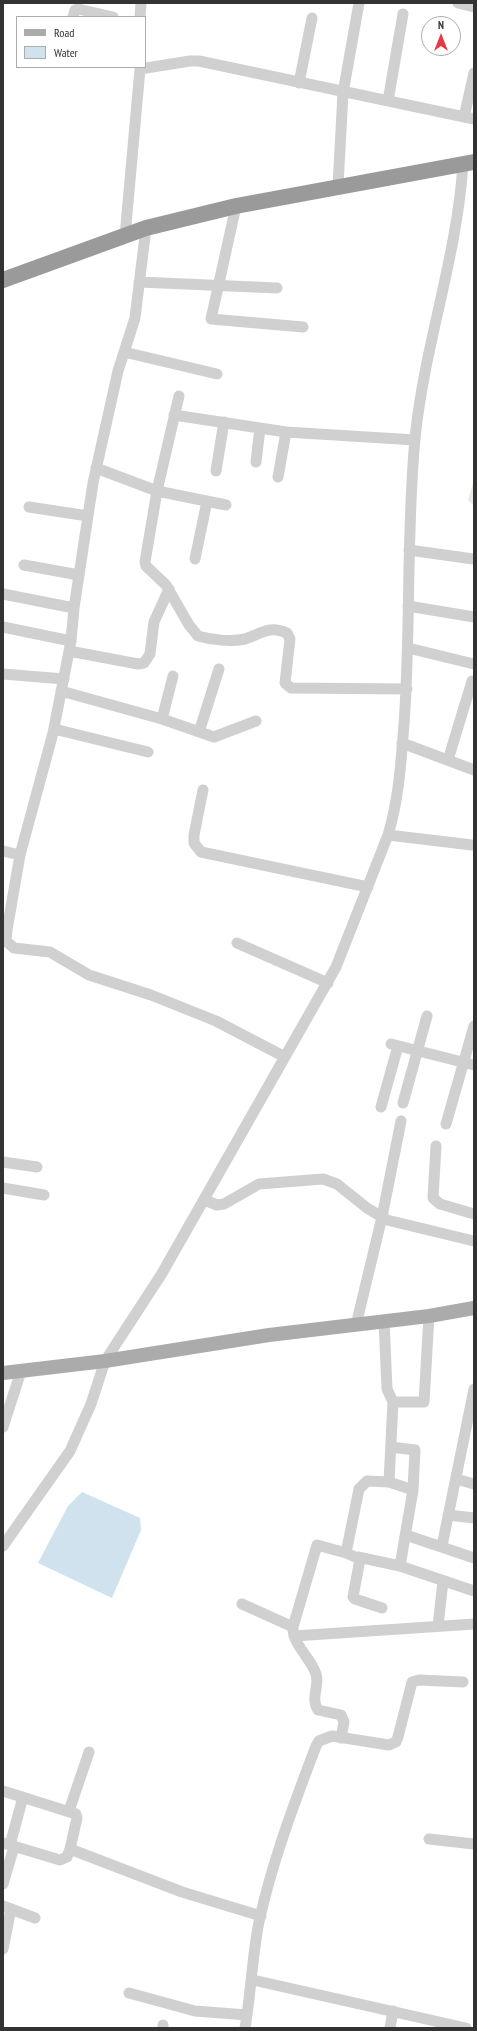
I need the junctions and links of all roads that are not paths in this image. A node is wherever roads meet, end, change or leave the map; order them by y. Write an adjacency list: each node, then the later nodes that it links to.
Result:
1 (141, 3): 8 (street)
2 (359, 3): 14 (street)
3 (458, 3): 4 (street)
4 (474, 7)
5 (403, 14): 15 (street)
6 (73, 16): 7 (street)
7 (108, 16)
8 (140, 16)
9 (312, 18): 13 (street)
10 (146, 67): 13 (street)
11 (140, 68): 21 (street)
12 (474, 73): 16 (street)
13 (300, 83): 14 (street)
14 (343, 92): 15 (street); 18 (street)
15 (388, 101): 16 (street)
16 (469, 118)
17 (469, 163): 18 (highway); 34 (street)
18 (338, 186): 19 (highway)
19 (236, 206): 20 (highway); 24 (street)
20 (146, 228): 21 (highway); 23 (street)
21 (125, 236): 22 (highway)
22 (3, 280)
23 (139, 282): 24 (street); 27 (street)
24 (218, 284): 25 (street); 26 (street)
25 (277, 288)
26 (303, 327)
27 (124, 352): 28 (street); 36 (street)
28 (217, 374)
29 (179, 396): 30 (street)
30 (174, 415): 31 (street); 39 (street)
31 (224, 422): 32 (street); 37 (street)
32 (260, 428): 33 (street); 35 (street)
33 (286, 432): 34 (street); 38 (street)
34 (415, 440): 44 (street)
35 (256, 462)
36 (96, 468): 39 (street); 43 (street)
37 (216, 471)
38 (278, 477)
39 (158, 491): 40 (street); 49 (street)
40 (207, 501): 41 (street); 45 (street)
41 (226, 505)
42 (29, 507): 43 (street)
43 (88, 516): 48 (street)
44 (409, 550): 46 (street); 51 (street)
45 (195, 559)
46 (473, 559)
47 (24, 564): 48 (street)
48 (79, 575): 52 (street)
49 (169, 589): 55 (street); 63 (street)
50 (3, 594): 52 (street)
51 (408, 606): 53 (street); 56 (street)
52 (74, 608): 55 (street)
53 (474, 617)
54 (3, 627): 55 (street)
55 (70, 646): 61 (street)
56 (408, 648): 57 (street); 63 (street)
57 (474, 664)
58 (219, 669): 68 (street)
59 (3, 674): 61 (street)
60 (173, 676): 65 (street)
61 (64, 679): 64 (street)
62 (472, 681): 71 (street)
63 (407, 689): 69 (street)
64 (62, 691): 65 (street); 67 (street)
65 (162, 719): 68 (street)
66 (256, 721): 68 (street)
67 (54, 729): 70 (street); 77 (street)
68 (199, 732)
69 (402, 743): 71 (street); 74 (street)
70 (148, 752)
71 (448, 760): 72 (street)
72 (474, 770)
73 (203, 790): 78 (street)
74 (388, 835): 75 (street); 78 (street)
75 (472, 845)
76 (3, 851): 77 (street)
77 (20, 855): 79 (street)
78 (368, 887): 81 (street)
79 (5, 930): 85 (street)
80 (238, 943): 81 (street)
81 (328, 983): 85 (street)
82 (427, 1016): 84 (street)
83 (474, 1026): 86 (street)
84 (417, 1051): 86 (street); 87 (street); 88 (street)
85 (285, 1057): 96 (street)
86 (469, 1064): 90 (street)
87 (403, 1103)
88 (381, 1107)
89 (401, 1121): 98 (street)
90 (446, 1124)
91 (436, 1146): 97 (street)
92 (3, 1162): 93 (street)
93 (37, 1168)
94 (3, 1188): 95 (street)
95 (44, 1194)
96 (204, 1200): 98 (street); 104 (street)
97 (474, 1214)
98 (382, 1217): 99 (street); 103 (street)
99 (474, 1241)
100 (474, 1308): 101 (main road)
101 (429, 1316): 102 (main road); 108 (street)
102 (384, 1321): 103 (main road); 108 (street)
103 (356, 1325): 104 (main road)
104 (105, 1361): 105 (main road); 118 (street)
105 (21, 1371): 106 (main road); 109 (street)
106 (3, 1373)
107 (474, 1389): 111 (street)
108 (393, 1402): 110 (street)
109 (3, 1426)
110 (391, 1447): 112 (street); 114 (street)
111 (456, 1479): 113 (street); 115 (street)
112 (390, 1482): 114 (street); 120 (street)
113 (474, 1484)
114 (413, 1490): 117 (street)
115 (448, 1515): 116 (street); 119 (street)
116 (474, 1518)
117 (406, 1535): 119 (street); 123 (street)
118 (3, 1546)
119 (442, 1546): 122 (street)
120 (346, 1553): 121 (street); 130 (street)
121 (358, 1557): 123 (street); 127 (street)
122 (474, 1558)
123 (400, 1566): 124 (street)
124 (443, 1581): 125 (street); 129 (street)
125 (474, 1591)
126 (242, 1604): 130 (street)
127 (382, 1608)
128 (474, 1624): 129 (street)
129 (438, 1626): 130 (street)
130 (294, 1631): 132 (street)
131 (463, 1682): 132 (street)
132 (341, 1738): 143 (street)
133 (89, 1752): 136 (street)
134 (3, 1791): 135 (street)
135 (23, 1797): 136 (street); 139 (street)
136 (69, 1811): 140 (street)
137 (429, 1839): 138 (street)
138 (474, 1844)
139 (9, 1845): 140 (street); 141 (street)
140 (70, 1849): 143 (street)
141 (3, 1884)
142 (7, 1908): 144 (street); 145 (street)
143 (261, 1916): 147 (street)
144 (35, 1918)
145 (5, 1932): 146 (street)
146 (3, 1949)
147 (253, 1980): 149 (street); 150 (street)
148 (129, 1992): 150 (street)
149 (393, 2011): 152 (street); 153 (street)
150 (247, 2016): 151 (street)
151 (245, 2028)
152 (390, 2028)
153 (466, 2028)

